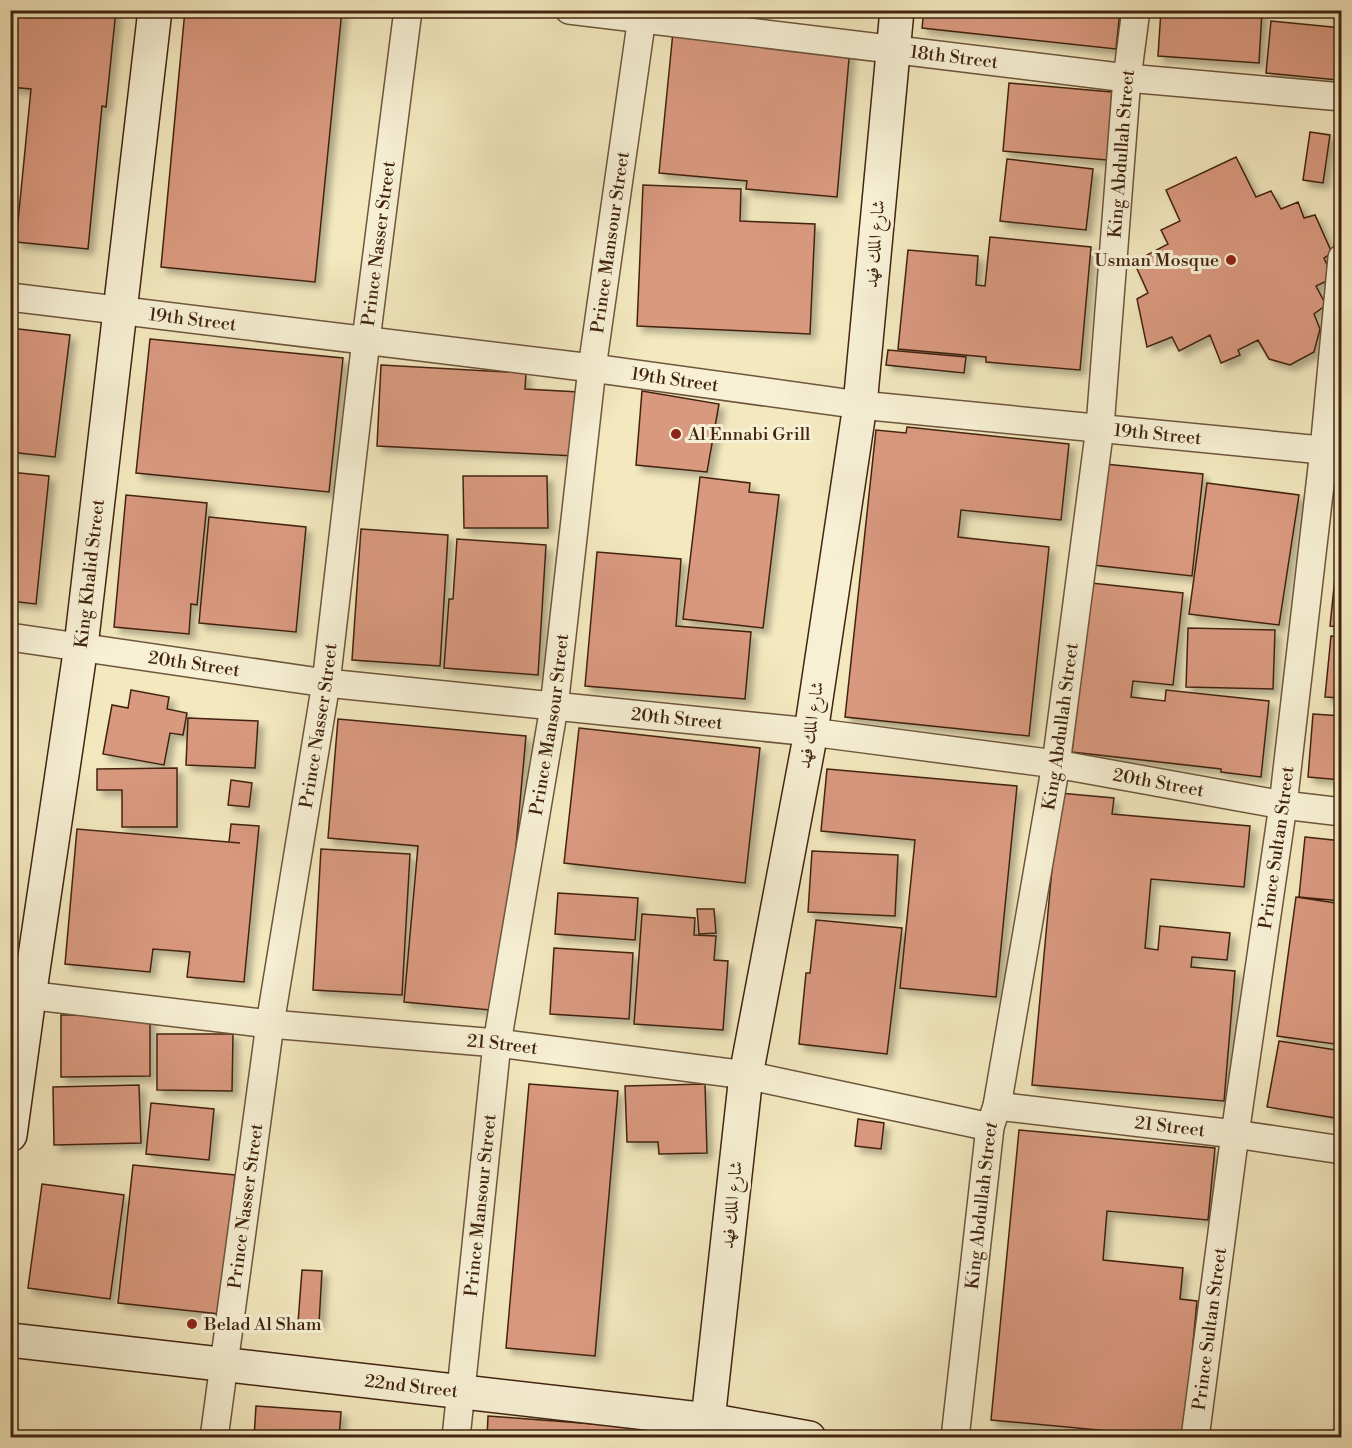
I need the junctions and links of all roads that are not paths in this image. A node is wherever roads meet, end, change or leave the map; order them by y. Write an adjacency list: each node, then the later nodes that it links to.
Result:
1 (155, 10): 12 (street, King Khalid Street)
2 (408, 10): 13 (street, Prince Nasser Street)
3 (569, 10): 6 (street, 18th Street)
4 (897, 10): 7 (street, شارع الملك فهد)
5 (1136, 10): 8 (street, King Abdullah Street)
6 (642, 15): 7 (street, 18th Street); 14 (street, Prince Mansour Street)
7 (892, 51): 8 (street, 18th Street); 15 (street, شارع الملك فهد)
8 (1127, 78): 9 (street, 18th Street); 16 (street, King Abdullah Street)
9 (1341, 97)
10 (1341, 258): 17 (street, Prince Sultan Street)
11 (10, 297): 12 (street, 19th Street)
12 (119, 312): 13 (street, 19th Street); 19 (street, King Khalid Street)
13 (366, 340): 14 (street, 19th Street); 20 (street, Prince Nasser Street)
14 (592, 368): 15 (street, 19th Street); 21 (street, Prince Mansour Street)
15 (860, 405): 16 (street, 19th Street); 22 (street, شارع الملك فهد)
16 (1100, 427): 17 (street, 19th Street); 23 (street, King Abdullah Street)
17 (1333, 451): 24 (street, Prince Sultan Street)
18 (10, 637): 19 (street, 20th Street)
19 (81, 646): 20 (street, 20th Street); 26 (street, King Khalid Street)
20 (326, 683): 21 (street, 20th Street); 27 (street, Prince Nasser Street)
21 (554, 706): 22 (street, 20th Street); 28 (street, Prince Mansour Street)
22 (811, 732): 23 (street, 20th Street); 29 (street, شارع الملك فهد)
23 (1056, 764): 24 (street, 20th Street); 30 (street, King Abdullah Street)
24 (1283, 805): 25 (street, 20th Street); 31 (street, Prince Sultan Street)
25 (1341, 812)
26 (20, 995): 27 (street, 21 Street); 32 (street, King Khalid Street)
27 (270, 1024): 28 (street, 21 Street); 35 (street, Prince Nasser Street)
28 (497, 1043): 29 (street, 21 Street); 36 (street, Prince Mansour Street)
29 (746, 1075): 30 (street, 21 Street); 37 (street, شارع الملك فهد)
30 (993, 1116): 31 (street, 21 Street); 41 (street, King Abdullah Street)
31 (1235, 1134): 33 (street, 21 Street); 42 (street, Prince Sultan Street)
32 (10, 1135)
33 (1341, 1150)
34 (10, 1340): 35 (street, 22nd Street)
35 (225, 1365): 36 (street, 22nd Street); 38 (street, Prince Nasser Street)
36 (462, 1392): 37 (street, 22nd Street); 39 (street, Prince Mansour Street)
37 (707, 1429): 40 (street, 22nd Street)
38 (214, 1437)
39 (456, 1437)
40 (809, 1437)
41 (955, 1437)
42 (1195, 1437)

